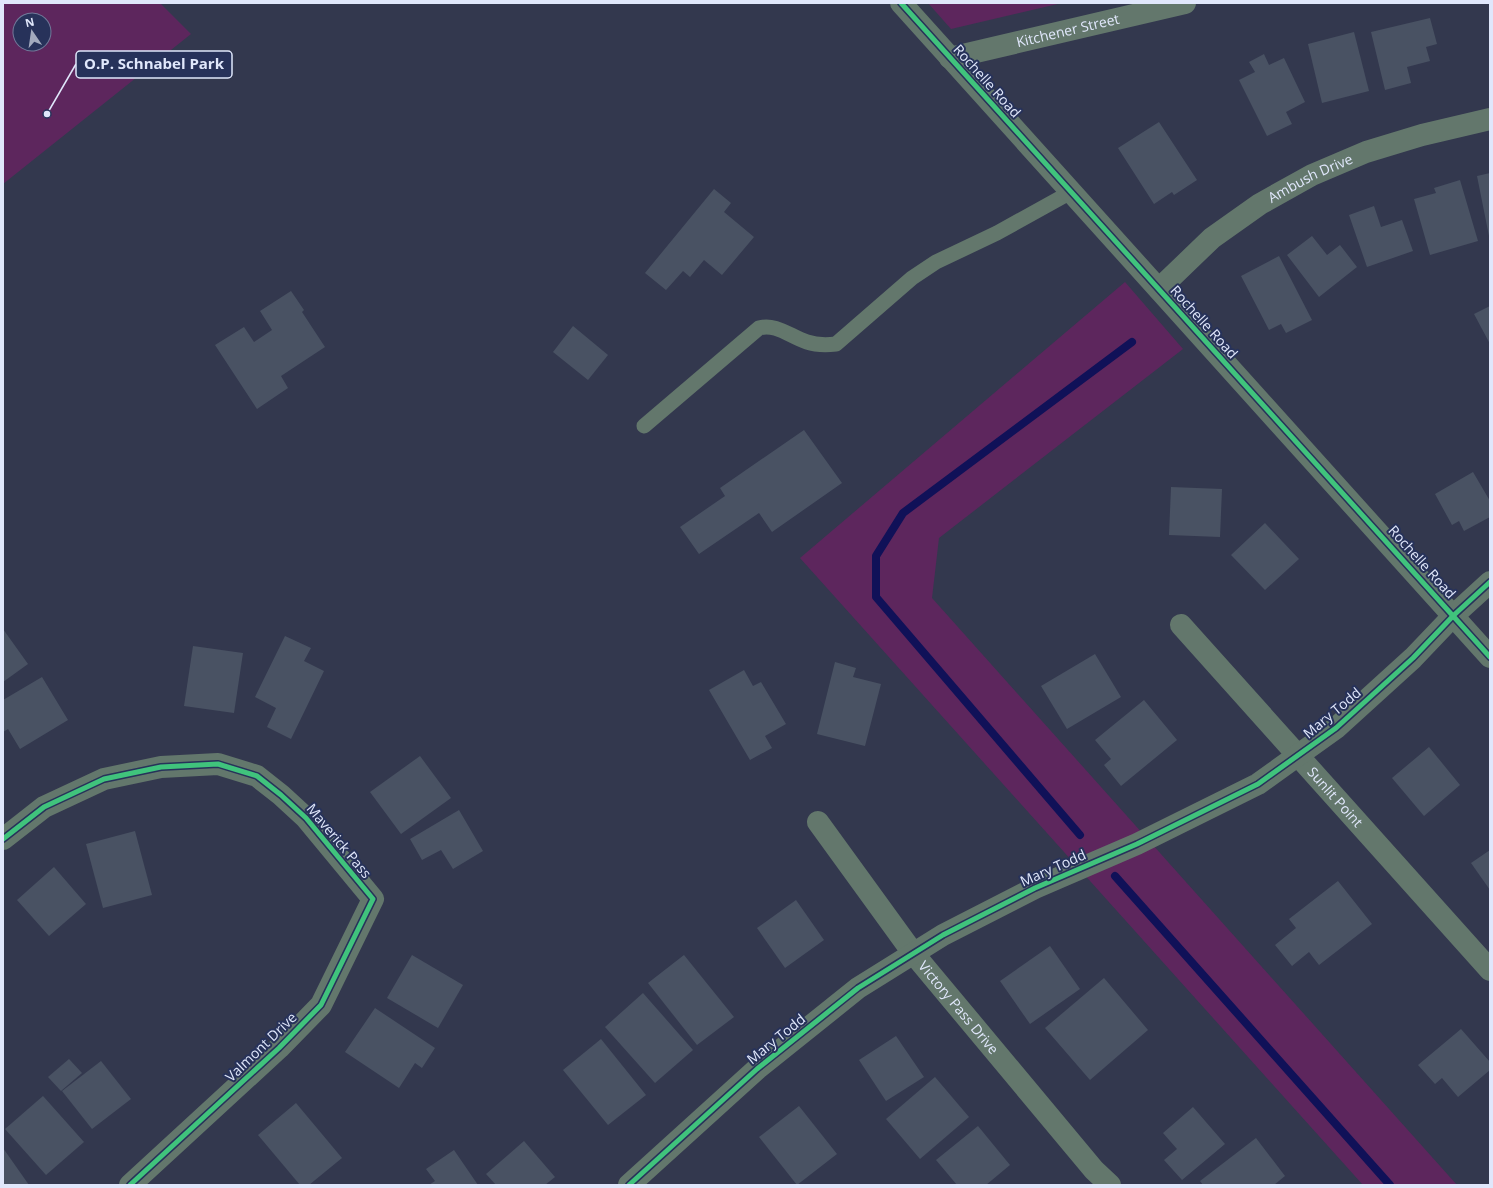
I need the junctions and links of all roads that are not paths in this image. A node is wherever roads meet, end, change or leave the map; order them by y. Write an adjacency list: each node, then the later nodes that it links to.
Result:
1 (901, 3): 3 (street, Rochelle Road)
2 (1185, 3): 3 (street, Kitchener Street)
3 (950, 58): 5 (street, Rochelle Road)
4 (1490, 119): 6 (street, Ambush Drive)
5 (1071, 192): 6 (street, Rochelle Road); 7 (lane)
6 (1159, 289): 9 (street, Rochelle Road)
7 (644, 426)
8 (1490, 582): 9 (street, Mary Todd)
9 (1454, 615): 11 (street, Rochelle Road); 12 (street, Mary Todd)
10 (1181, 625): 12 (street, Sunlit Point)
11 (1490, 657)
12 (1298, 756): 16 (street, Mary Todd); 17 (street, Sunlit Point)
13 (818, 822): 16 (street, Victory Pass Drive)
14 (6, 831): 15 (street, Maverick Pass)
15 (373, 899): 18 (street, Valmont Drive)
16 (913, 953): 19 (street, Mary Todd); 20 (street, Victory Pass Drive)
17 (1490, 970)
18 (130, 1185)
19 (629, 1185)
20 (1110, 1185)

